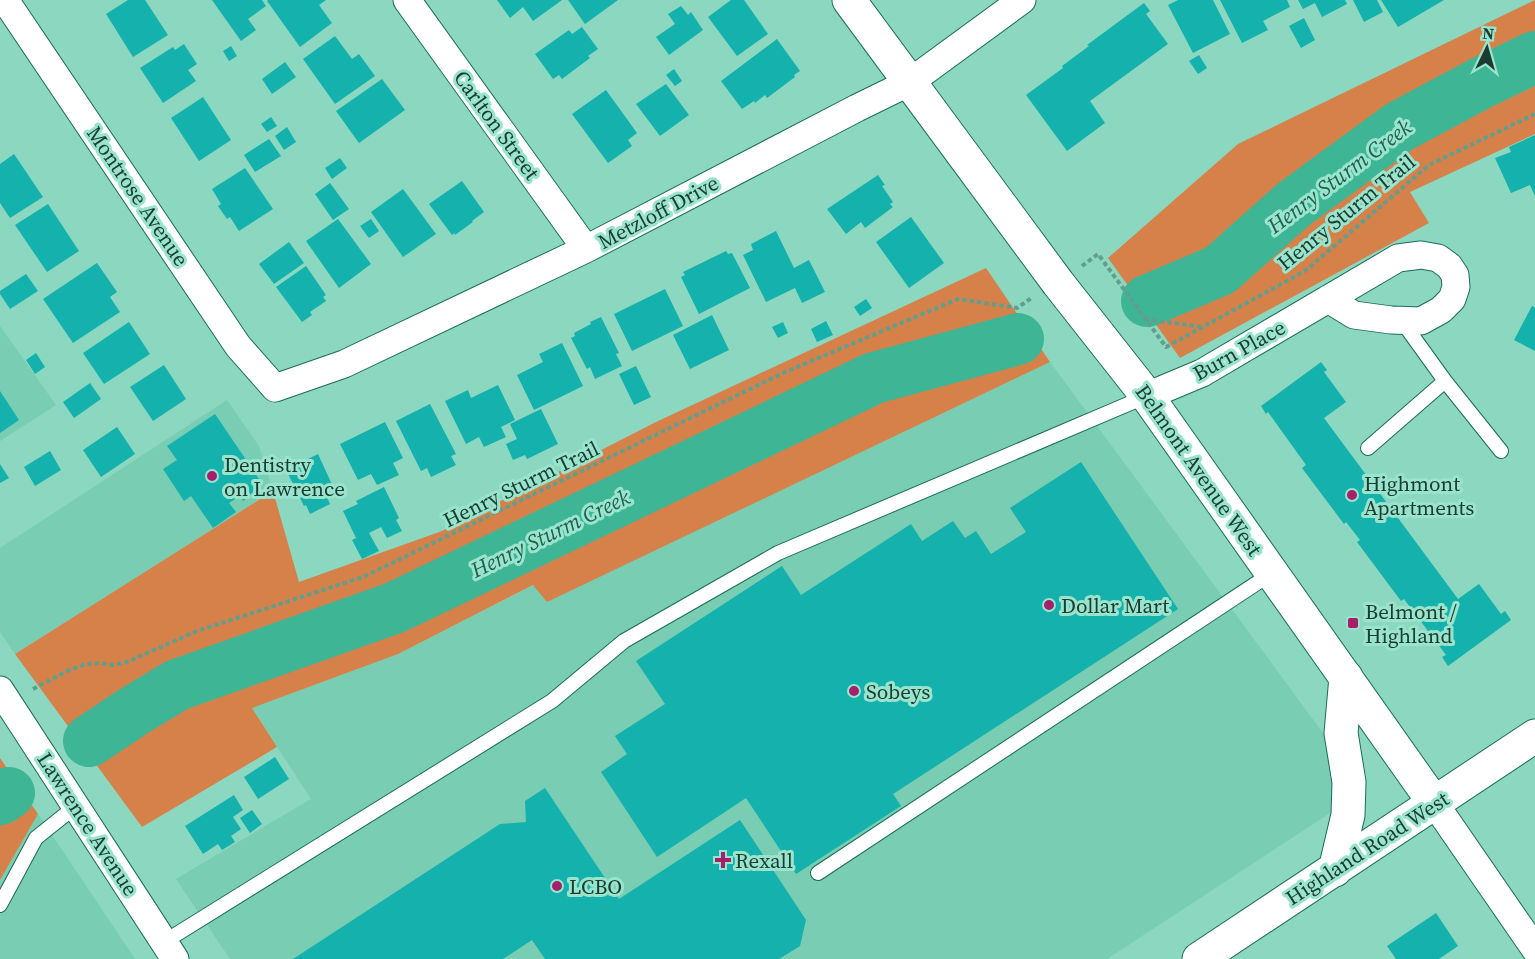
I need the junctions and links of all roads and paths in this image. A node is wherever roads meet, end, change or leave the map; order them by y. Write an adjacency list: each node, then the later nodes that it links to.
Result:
1 (5, 0): 15 (street, Montrose Avenue)
2 (407, 0): 7 (street, Carlton Street)
3 (849, 0): 5 (street, Belmont Avenue West)
4 (1022, 0): 5 (street, Metzloff Drive)
5 (910, 82): 7 (street, Metzloff Drive); 16 (street, Belmont Avenue West)
6 (1535, 114): 13 (path, Henry Sturm Trail)
7 (586, 249): 15 (street, Metzloff Drive)
8 (1088, 262): 11 (path, Henry Sturm Trail)
9 (1328, 299): 12 (street, Burn Place); 12 (street, Burn Place); 16 (street, Burn Place)
10 (1024, 304): 21 (path, Henry Sturm Trail)
11 (1145, 319): 13 (path); 13 (path, Henry Sturm Trail)
12 (1401, 320): 14 (lane)
13 (1204, 327)
14 (1445, 381): 17 (lane); 18 (lane)
15 (275, 388)
16 (1147, 396): 19 (street, Belmont Avenue West); 29 (lane)
17 (1368, 448)
18 (1500, 451)
19 (1272, 573): 20 (street, Belmont Avenue West); 26 (lane)
20 (1346, 677): 23 (street, Belmont Avenue West); 25 (street)
21 (12, 692): 24 (street, Lawrence Avenue)
22 (1535, 736): 23 (street, Highland Road West)
23 (1435, 804): 25 (street, Highland Road West); 28 (street, Belmont Avenue West)
24 (76, 806): 27 (lane); 29 (street, Lawrence Avenue)
25 (1335, 870): 30 (street, Highland Road West)
26 (818, 873)
27 (0, 904)
28 (1535, 949)
29 (170, 951)
30 (1199, 959)

